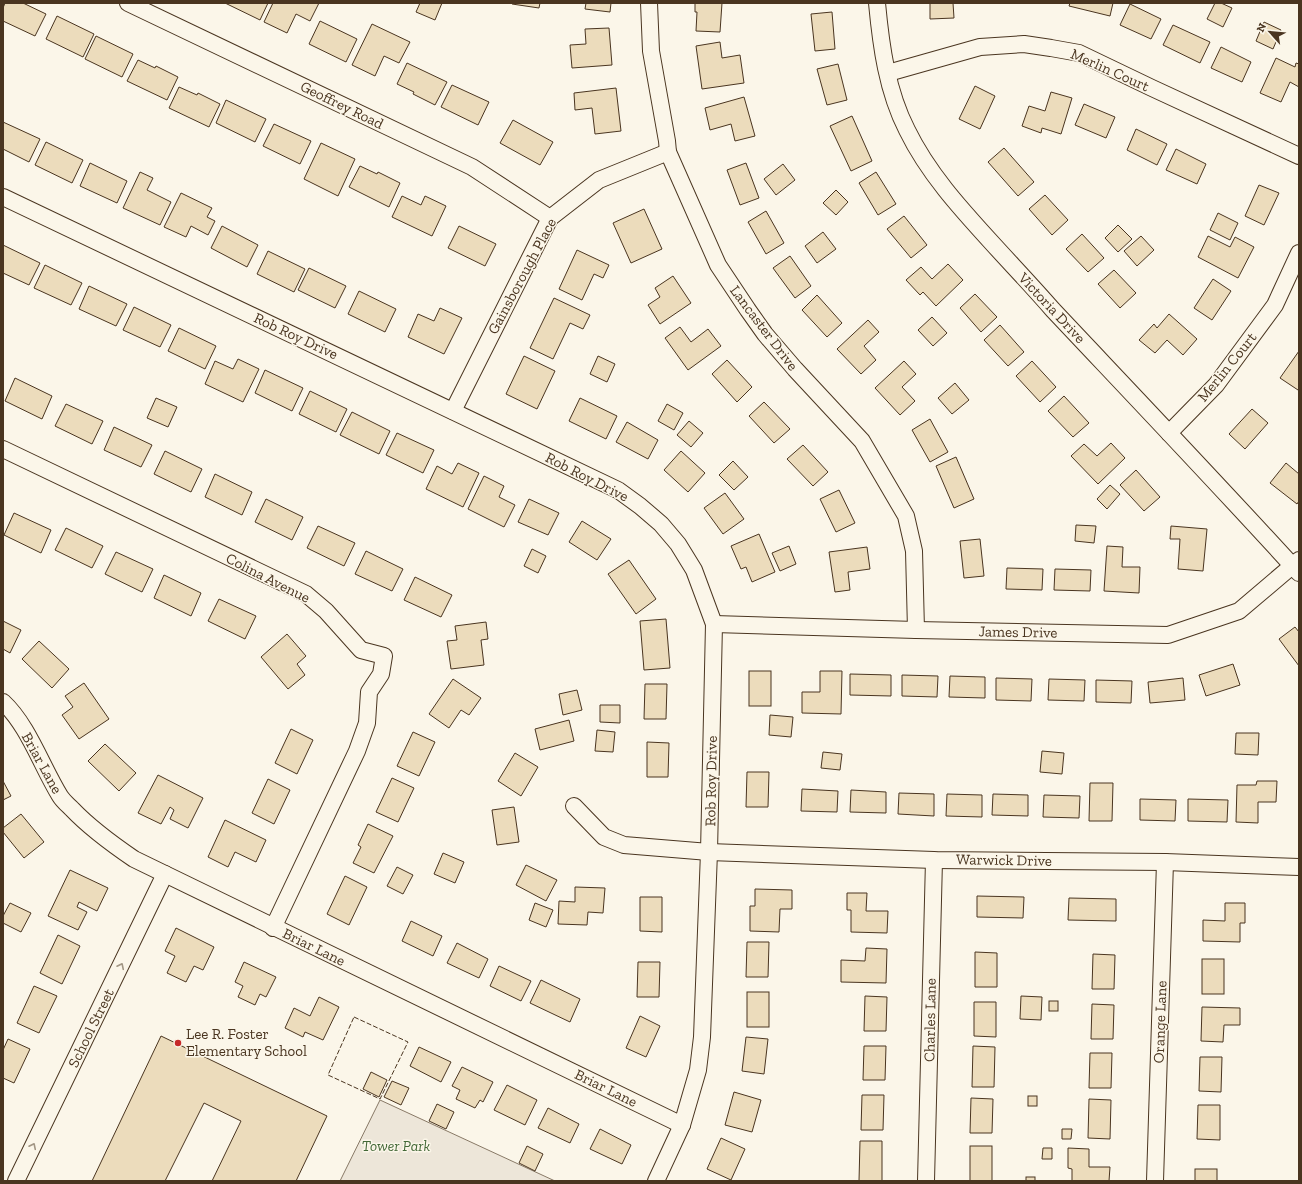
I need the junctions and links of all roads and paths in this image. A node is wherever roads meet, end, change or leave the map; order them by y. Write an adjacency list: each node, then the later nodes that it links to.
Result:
1 (128, 3): 8 (street, Geoffrey Road)
2 (649, 3): 5 (street, Lancaster Drive)
3 (877, 3): 4 (street, Victoria Drive)
4 (888, 73): 6 (street, Merlin Court); 11 (street, Victoria Drive)
5 (668, 152): 8 (street, Gainsborough Place); 15 (street, Lancaster Drive)
6 (1299, 156)
7 (3, 197): 10 (street, Rob Roy Drive)
8 (550, 218): 10 (street, Gainsborough Place)
9 (1299, 253): 11 (street, Merlin Court)
10 (453, 411): 14 (street, Rob Roy Drive)
11 (1169, 433): 13 (street, Victoria Drive)
12 (3, 449): 23 (street, Colina Avenue)
13 (1297, 566): 15 (street, James Drive)
14 (714, 624): 15 (street, James Drive); 18 (street, Rob Roy Drive)
15 (916, 630)
16 (3, 702): 22 (street, Briar Lane)
17 (574, 806): 18 (street, Warwick Drive)
18 (709, 852): 19 (street, Warwick Drive); 24 (street, Rob Roy Drive)
19 (934, 860): 20 (street, Warwick Drive); 27 (street, Charles Lane)
20 (1165, 862): 21 (street, Warwick Drive); 28 (street, Orange Lane)
21 (1299, 867)
22 (165, 874): 23 (street, Briar Lane); 25 (street, School Street, one-way to 22)
23 (273, 928): 24 (street, Briar Lane)
24 (682, 1125): 26 (street, Rob Roy Drive)
25 (16, 1181)
26 (656, 1181)
27 (926, 1181)
28 (1155, 1181)

